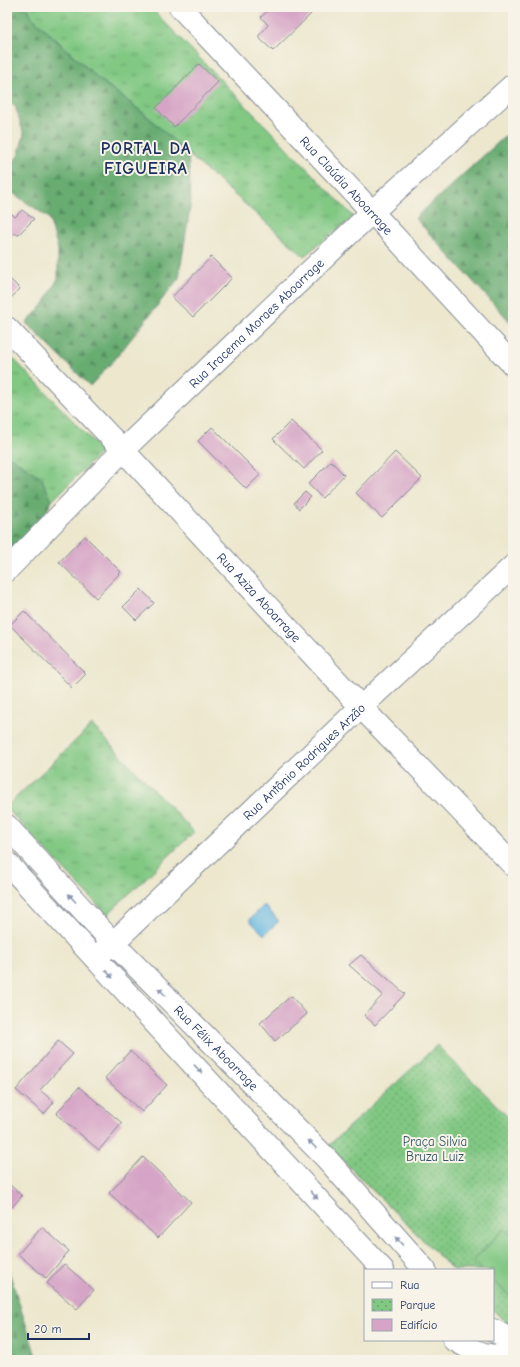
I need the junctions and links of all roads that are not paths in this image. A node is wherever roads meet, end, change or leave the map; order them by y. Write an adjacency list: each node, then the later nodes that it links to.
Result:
1 (180, 7): 3 (street, Rua Claúdia Aboarrage)
2 (513, 85): 3 (street, Rua Iracema Moraes Aboarrage)
3 (372, 212): 5 (street, Rua Claúdia Aboarrage); 6 (street, Rua Iracema Moraes Aboarrage)
4 (7, 328): 6 (street, Rua Aziza Aboarrage)
5 (513, 365)
6 (123, 450): 8 (street, Rua Iracema Moraes Aboarrage); 9 (street, Rua Aziza Aboarrage)
7 (513, 566): 9 (street, Rua Antônio Rodrigues Arzão)
8 (7, 570)
9 (361, 707): 12 (street, Rua Aziza Aboarrage); 13 (street, Rua Antônio Rodrigues Arzão)
10 (7, 826): 13 (street, Rua Félix Aboarrage, one-way to 10)
11 (7, 863): 14 (street, Rua Félix Aboarrage)
12 (513, 865)
13 (113, 943): 14 (street, Rua Antônio Rodrigues Arzão); 16 (street, Rua Félix Aboarrage, one-way to 13)
14 (95, 958): 15 (street, Rua Félix Aboarrage, one-way to 15)
15 (382, 1269)
16 (424, 1269)
17 (494, 1331): 19 (street)
18 (456, 1341): 20 (street)
19 (513, 1341)
20 (513, 1354)

